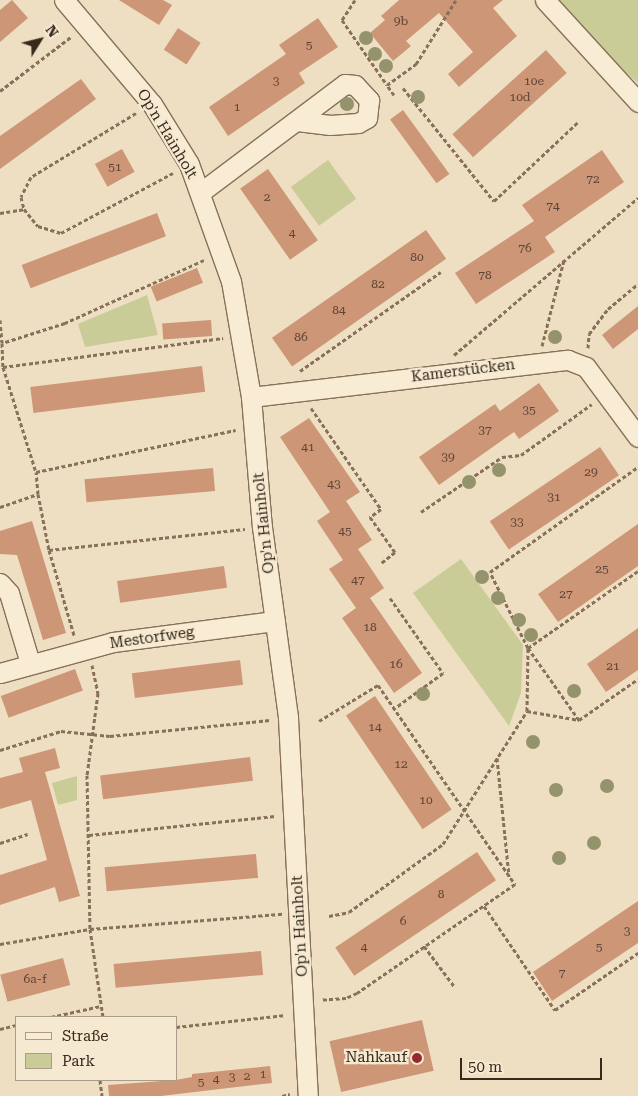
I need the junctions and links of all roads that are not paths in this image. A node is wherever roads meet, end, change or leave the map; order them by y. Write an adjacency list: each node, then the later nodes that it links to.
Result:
1 (64, 0): 5 (street, Op'n Hainholt)
2 (545, 0): 3 (street)
3 (638, 102)
4 (299, 121): 5 (street)
5 (201, 192): 6 (street, Op'n Hainholt)
6 (252, 398): 7 (street, Kamerstücken); 9 (street, Op'n Hainholt)
7 (638, 437)
8 (0, 583): 10 (street)
9 (275, 621): 10 (street, Mestorfweg); 12 (street, Op'n Hainholt)
10 (30, 663): 11 (street, Mestorfweg)
11 (0, 673)
12 (308, 1096)

